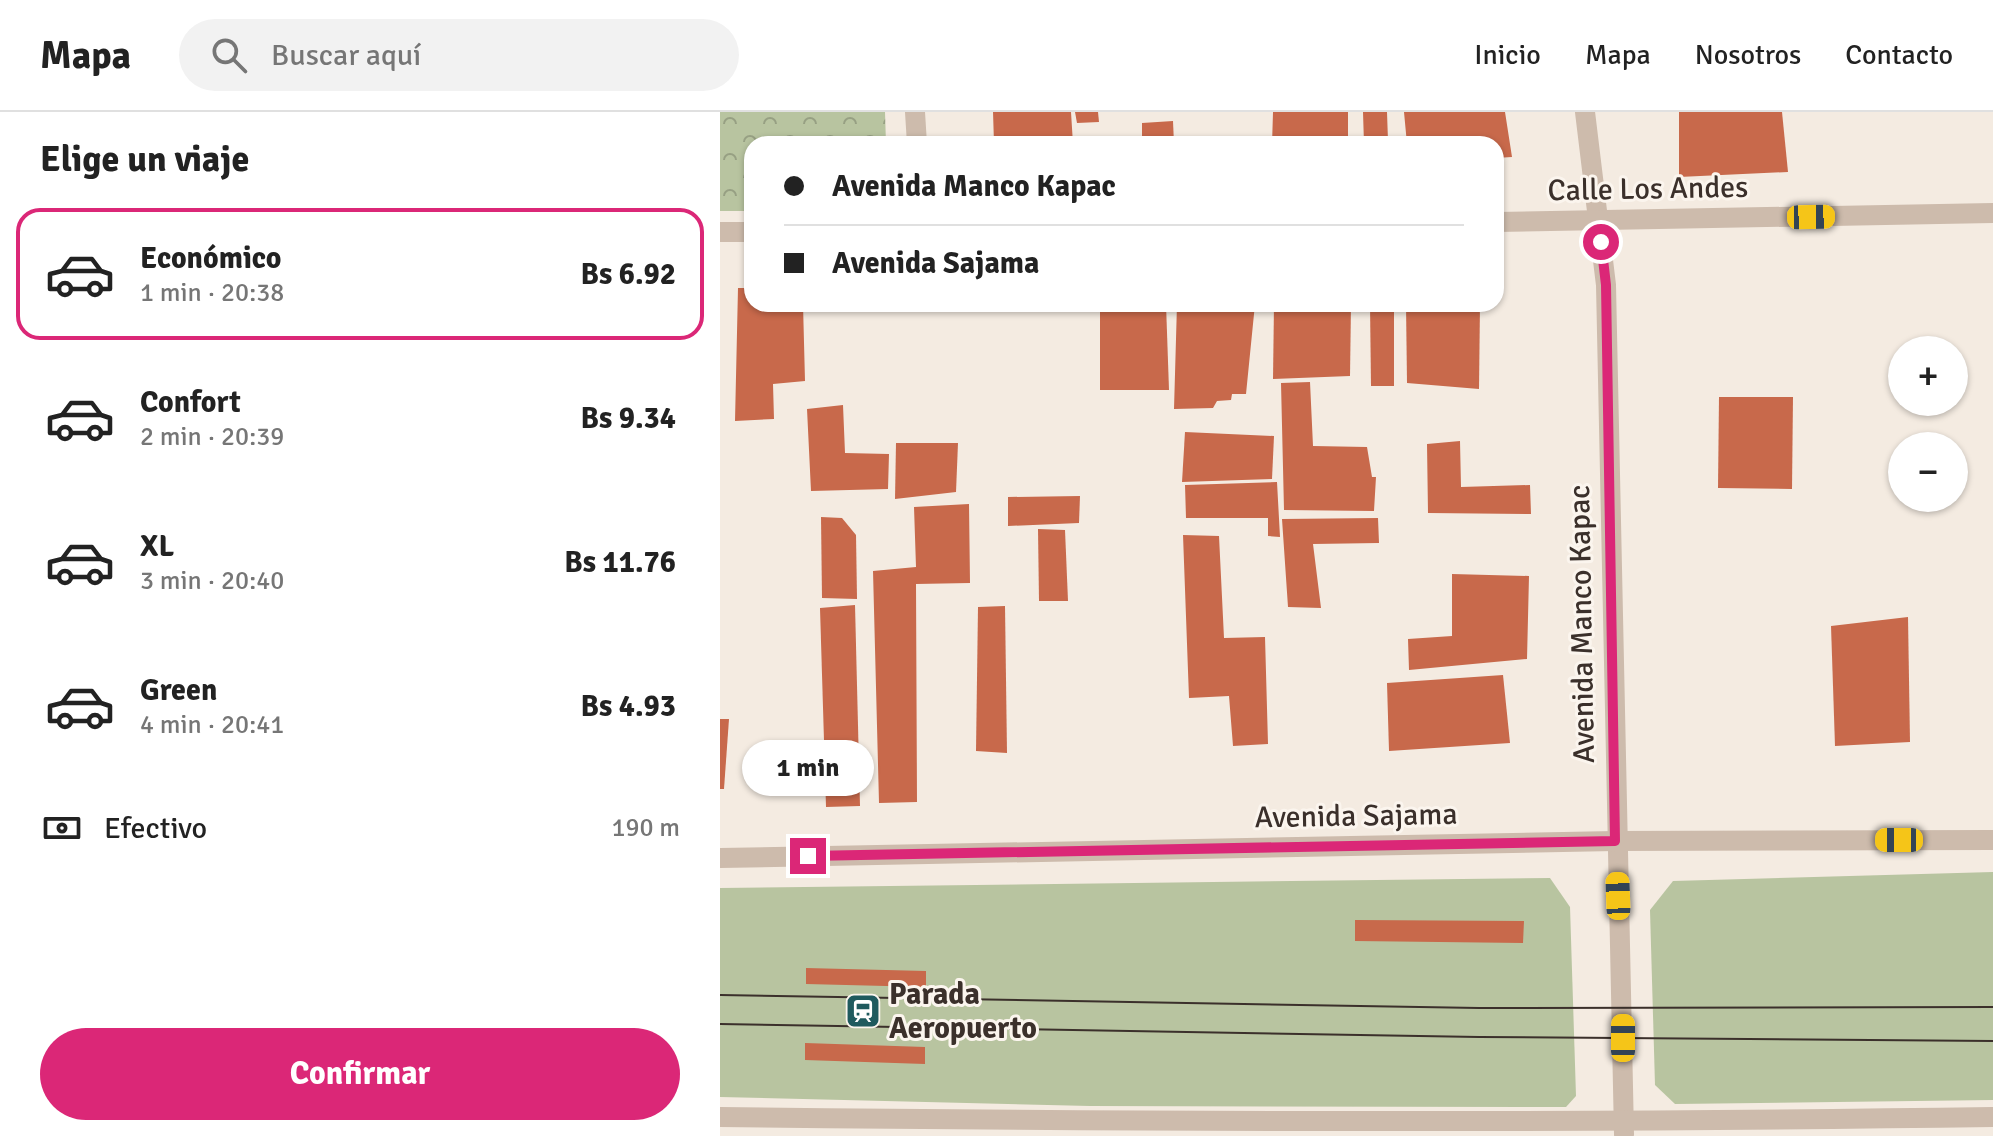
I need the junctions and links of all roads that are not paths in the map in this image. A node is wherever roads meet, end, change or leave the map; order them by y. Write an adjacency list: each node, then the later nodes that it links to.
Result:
1 (915, 112): 3 (street)
2 (1585, 112): 5 (street, Avenida Manco Kapac)
3 (916, 136)
4 (1993, 213): 5 (street, Calle Los Andes)
5 (1599, 220): 6 (street, Calle Los Andes); 10 (street, Avenida Manco Kapac)
6 (1504, 222)
7 (720, 232): 8 (street)
8 (744, 232)
9 (1993, 840): 10 (street, Avenida Sajama)
10 (1615, 841): 11 (street, Avenida Sajama); 15 (street, Avenida Manco Kapac)
11 (720, 858)
12 (720, 1117): 14 (street)
13 (1993, 1117): 15 (street)
14 (1216, 1130): 15 (street)
15 (1624, 1130)

